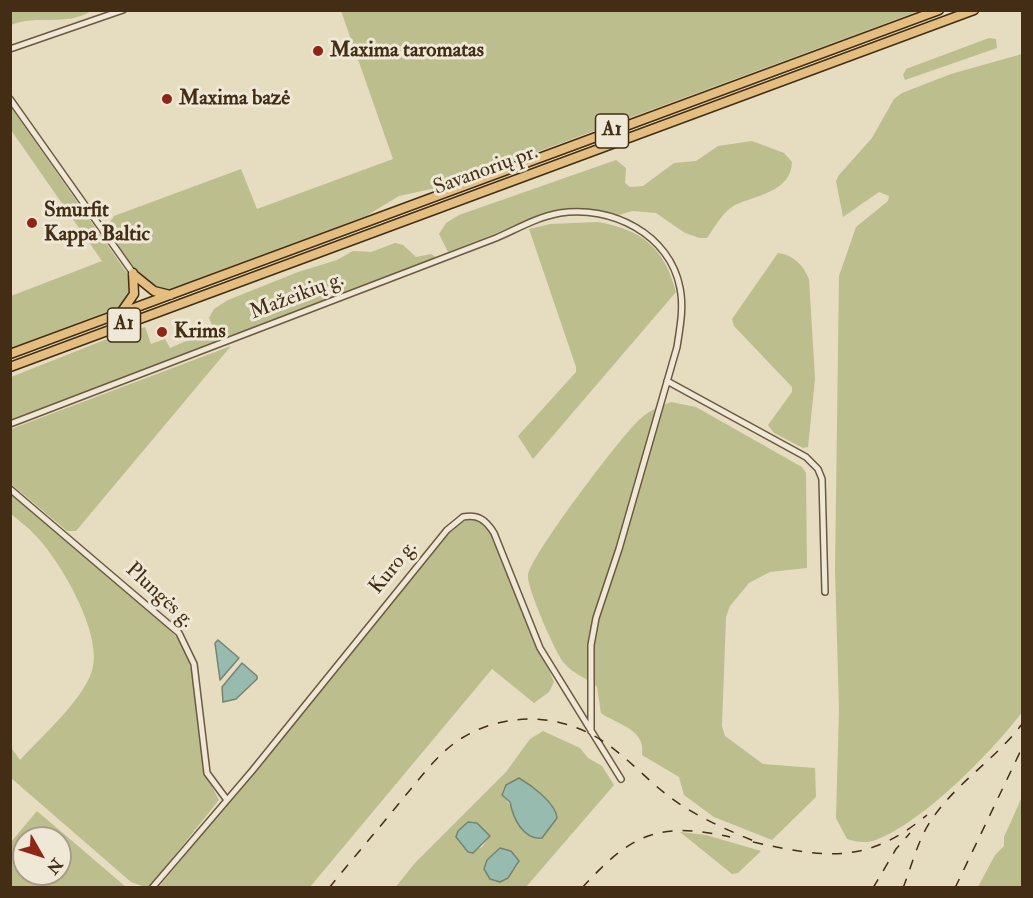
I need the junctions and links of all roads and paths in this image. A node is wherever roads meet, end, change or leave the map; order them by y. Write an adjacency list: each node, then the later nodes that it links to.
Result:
1 (123, 10): 4 (street)
2 (939, 10): 7 (highway, Savanorių pr. / A1)
3 (974, 10): 9 (highway, Savanorių pr. / A1)
4 (10, 49)
5 (10, 99): 6 (street)
6 (133, 273): 7 (highway); 8 (highway)
7 (170, 295): 8 (highway, Savanorių pr. / A1)
8 (120, 314): 10 (highway, Savanorių pr. / A1)
9 (54, 351): 11 (highway, Savanorių pr. / A1); 12 (highway)
10 (10, 354)
11 (10, 367)
12 (10, 373)
13 (667, 381): 14 (street, Mažeikių g.); 16 (street); 17 (street, Mažeikių g.)
14 (10, 424)
15 (10, 489): 19 (street, Plungės g.)
16 (825, 592)
17 (591, 731): 18 (street, Kuro g.); 19 (street, Kuro g.)
18 (621, 779)
19 (227, 800): 20 (street, Kuro g.)
20 (152, 888)

